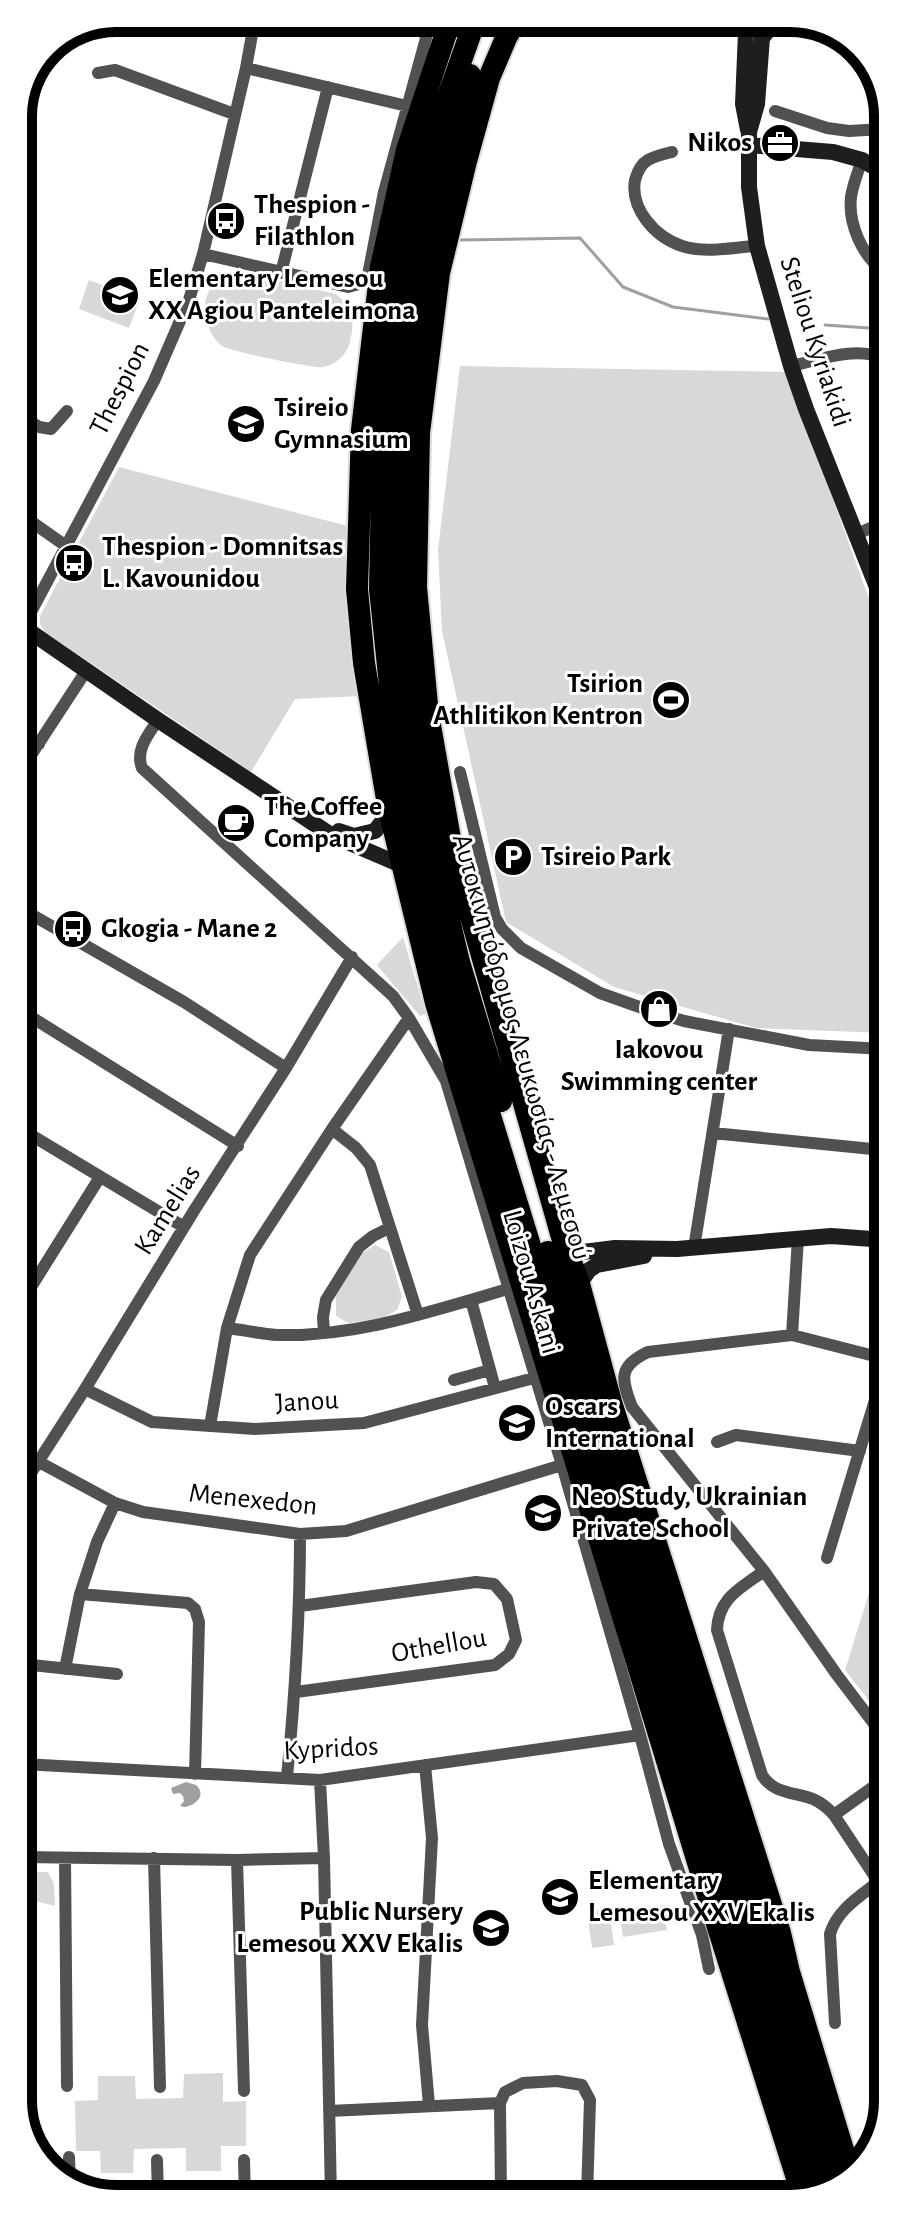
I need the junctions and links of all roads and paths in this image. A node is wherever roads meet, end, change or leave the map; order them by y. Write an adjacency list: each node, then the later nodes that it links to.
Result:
1 (252, 32): 9 (street, Thespion)
2 (424, 32): 12 (street)
3 (446, 32): 35 (highway)
4 (471, 32): 45 (highway, Αυτοκινητόδρομος Λευκωσίας - Λεμεσού)
5 (483, 32): 47 (highway, Αυτοκινητόδρομος Λευκωσίας - Λεμεσού)
6 (509, 32): 37 (highway)
7 (746, 32): 16 (street, Steliou Kyriakidi)
8 (767, 32): 16 (street, Steliou Kyriakidi)
9 (246, 68): 11 (street); 14 (street, Thespion)
10 (98, 73): 14 (street)
11 (328, 87): 12 (street); 23 (street)
12 (407, 106): 23 (street)
13 (775, 111): 15 (street)
14 (234, 114): 21 (street, Thespion)
15 (874, 130)
16 (748, 138): 18 (street); 20 (street, Steliou Kyriakidi)
17 (672, 152): 20 (street)
18 (862, 160): 19 (street); 22 (street)
19 (874, 167)
20 (757, 246): 25 (street, Steliou Kyriakidi)
21 (203, 254): 23 (street); 31 (street, Thespion)
22 (874, 262)
23 (281, 273)
24 (874, 355): 25 (street)
25 (791, 366): 30 (street, Steliou Kyriakidi)
26 (67, 411): 27 (street)
27 (32, 422)
28 (32, 522): 31 (street)
29 (874, 526): 30 (street)
30 (857, 534): 32 (street, Steliou Kyriakidi)
31 (66, 546): 33 (street, Thespion)
32 (874, 579)
33 (32, 606)
34 (32, 633): 36 (street)
35 (364, 663): 43 (highway); 45 (highway)
36 (86, 671): 38 (street); 40 (street)
37 (428, 714): 47 (highway); 62 (highway)
38 (158, 720): 44 (street); 48 (street, Loizou Askani)
39 (32, 739): 40 (street)
40 (39, 744): 41 (street)
41 (32, 754)
42 (460, 772): 51 (street)
43 (388, 805): 44 (street); 45 (highway)
44 (315, 823): 45 (street)
45 (408, 860): 98 (highway, Αυτοκινητόδρομος Λευκωσίας - Λεμεσού); 116 (highway)
46 (32, 915): 53 (street)
47 (449, 918): 101 (highway, Αυτοκινητόδρομος Λευκωσίας - Λεμεσού)
48 (352, 957): 50 (street, Loizou Askani); 53 (street, Kamelias)
49 (32, 1017): 57 (street)
50 (409, 1018): 54 (street); 69 (street, Loizou Askani)
51 (729, 1029): 52 (street); 55 (street)
52 (874, 1048)
53 (286, 1068): 57 (street, Kamelias)
54 (332, 1129): 61 (street); 72 (street)
55 (713, 1133): 58 (street); 65 (street)
56 (32, 1136): 59 (street)
57 (238, 1146): 60 (street, Kamelias)
58 (874, 1149)
59 (100, 1177): 60 (street); 68 (street)
60 (184, 1227): 80 (street, Kamelias)
61 (389, 1228): 71 (street); 73 (street)
62 (562, 1237): 66 (street); 67 (highway)
63 (798, 1238): 64 (street); 65 (street); 74 (street)
64 (874, 1239)
65 (694, 1248): 66 (street)
66 (677, 1249): 67 (street)
67 (579, 1284): 117 (highway)
68 (32, 1285)
69 (508, 1289): 70 (street); 77 (street, Loizou Askani)
70 (471, 1300): 71 (street); 76 (street)
71 (418, 1315): 73 (street)
72 (227, 1328): 73 (street); 82 (street)
73 (324, 1333)
74 (792, 1335): 75 (street); 91 (street)
75 (874, 1359)
76 (490, 1370): 78 (street); 79 (street)
77 (534, 1378): 79 (street, Janou); 86 (street, Loizou Askani)
78 (454, 1380)
79 (495, 1388): 82 (street, Janou)
80 (85, 1389): 82 (street, Janou); 85 (street, Kamelias)
81 (874, 1403): 84 (street)
82 (210, 1426)
83 (717, 1442): 84 (street)
84 (860, 1451): 90 (street)
85 (39, 1462): 87 (street, Kamelias); 88 (street, Menexedon)
86 (562, 1465): 89 (street, Menexedon); 100 (street, Loizou Askani)
87 (32, 1472)
88 (115, 1503): 89 (street, Menexedon); 92 (street)
89 (300, 1534): 93 (street)
90 (827, 1558)
91 (764, 1571): 99 (street); 108 (street)
92 (80, 1594): 95 (street); 104 (street)
93 (300, 1606): 97 (street); 97 (street, Othellou)
94 (32, 1665): 95 (street)
95 (65, 1669): 96 (street)
96 (117, 1674)
97 (296, 1692): 105 (street)
98 (674, 1718): 116 (highway); 132 (highway)
99 (874, 1724)
100 (640, 1735): 103 (street, Kypridos); 118 (street, Loizou Askani)
101 (703, 1747): 117 (highway); 131 (highway)
102 (32, 1765): 104 (street, Kypridos)
103 (425, 1765): 106 (street, Kypridos); 124 (street)
104 (195, 1774): 105 (street, Kypridos)
105 (287, 1777): 106 (street, Kypridos)
106 (320, 1780): 112 (street)
107 (874, 1786): 108 (street)
108 (834, 1815): 114 (street)
109 (32, 1857): 110 (street)
110 (65, 1858): 111 (street); 120 (street)
111 (154, 1858): 113 (street); 121 (street)
112 (324, 1858): 113 (street); 125 (street)
113 (237, 1860): 122 (street)
114 (874, 1876)
115 (874, 1885): 119 (street)
116 (711, 1905): 133 (highway)
117 (780, 1933): 129 (highway)
118 (709, 1969)
119 (835, 2023)
120 (67, 2086)
121 (160, 2087)
122 (244, 2091)
123 (500, 2103): 124 (street); 137 (street); 138 (street)
124 (429, 2105): 125 (street)
125 (329, 2111): 136 (street)
126 (69, 2157): 130 (street)
127 (157, 2160): 134 (street)
128 (244, 2160): 135 (street)
129 (847, 2162)
130 (70, 2171)
131 (832, 2174)
132 (817, 2181)
133 (799, 2184)
134 (158, 2185)
135 (245, 2185)
136 (331, 2185)
137 (502, 2185)
138 (587, 2185)

